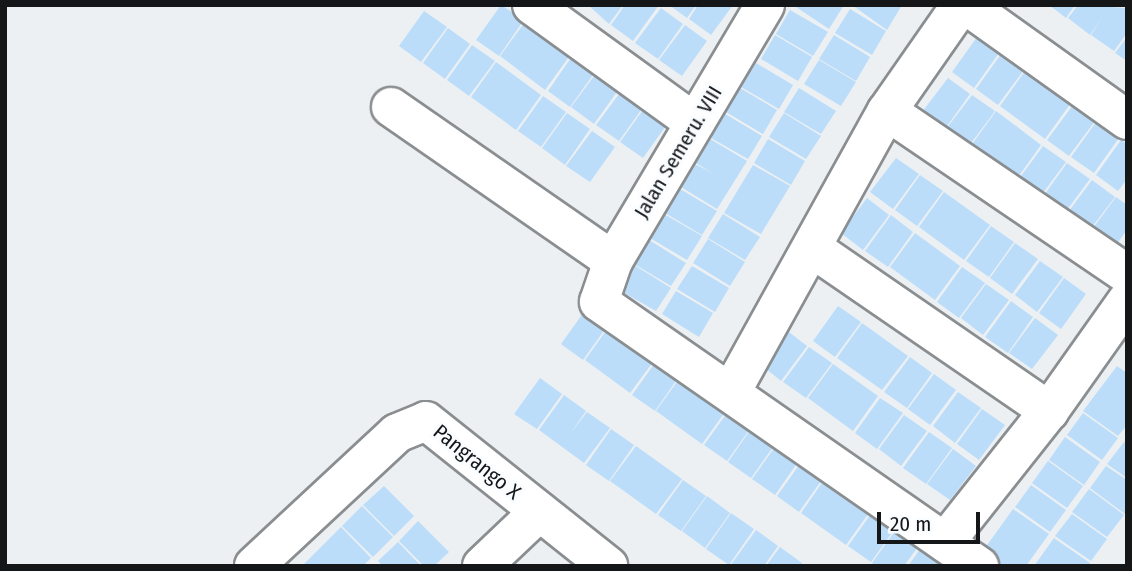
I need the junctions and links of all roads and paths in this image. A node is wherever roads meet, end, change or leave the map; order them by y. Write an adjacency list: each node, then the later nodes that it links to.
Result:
1 (532, 5): 8 (street)
2 (765, 5): 8 (street, Jalan Semeru. VIII)
3 (961, 5): 6 (street)
4 (966, 5): 7 (street)
5 (391, 107): 10 (street)
6 (887, 111): 9 (street); 11 (street)
7 (1127, 120)
8 (695, 123): 10 (street, Jalan Semeru. VIII)
9 (812, 248): 13 (street); 14 (street)
10 (613, 261): 13 (street, Jalan Semeru. VIII)
11 (1127, 274)
12 (1127, 301): 14 (street)
13 (731, 392): 16 (street)
14 (1049, 411): 16 (street)
15 (539, 512): 17 (street, Pangrango X); 18 (street); 19 (street, Pangrango X)
16 (946, 542): 20 (street)
17 (254, 566)
18 (482, 566)
19 (608, 566)
20 (979, 566)

